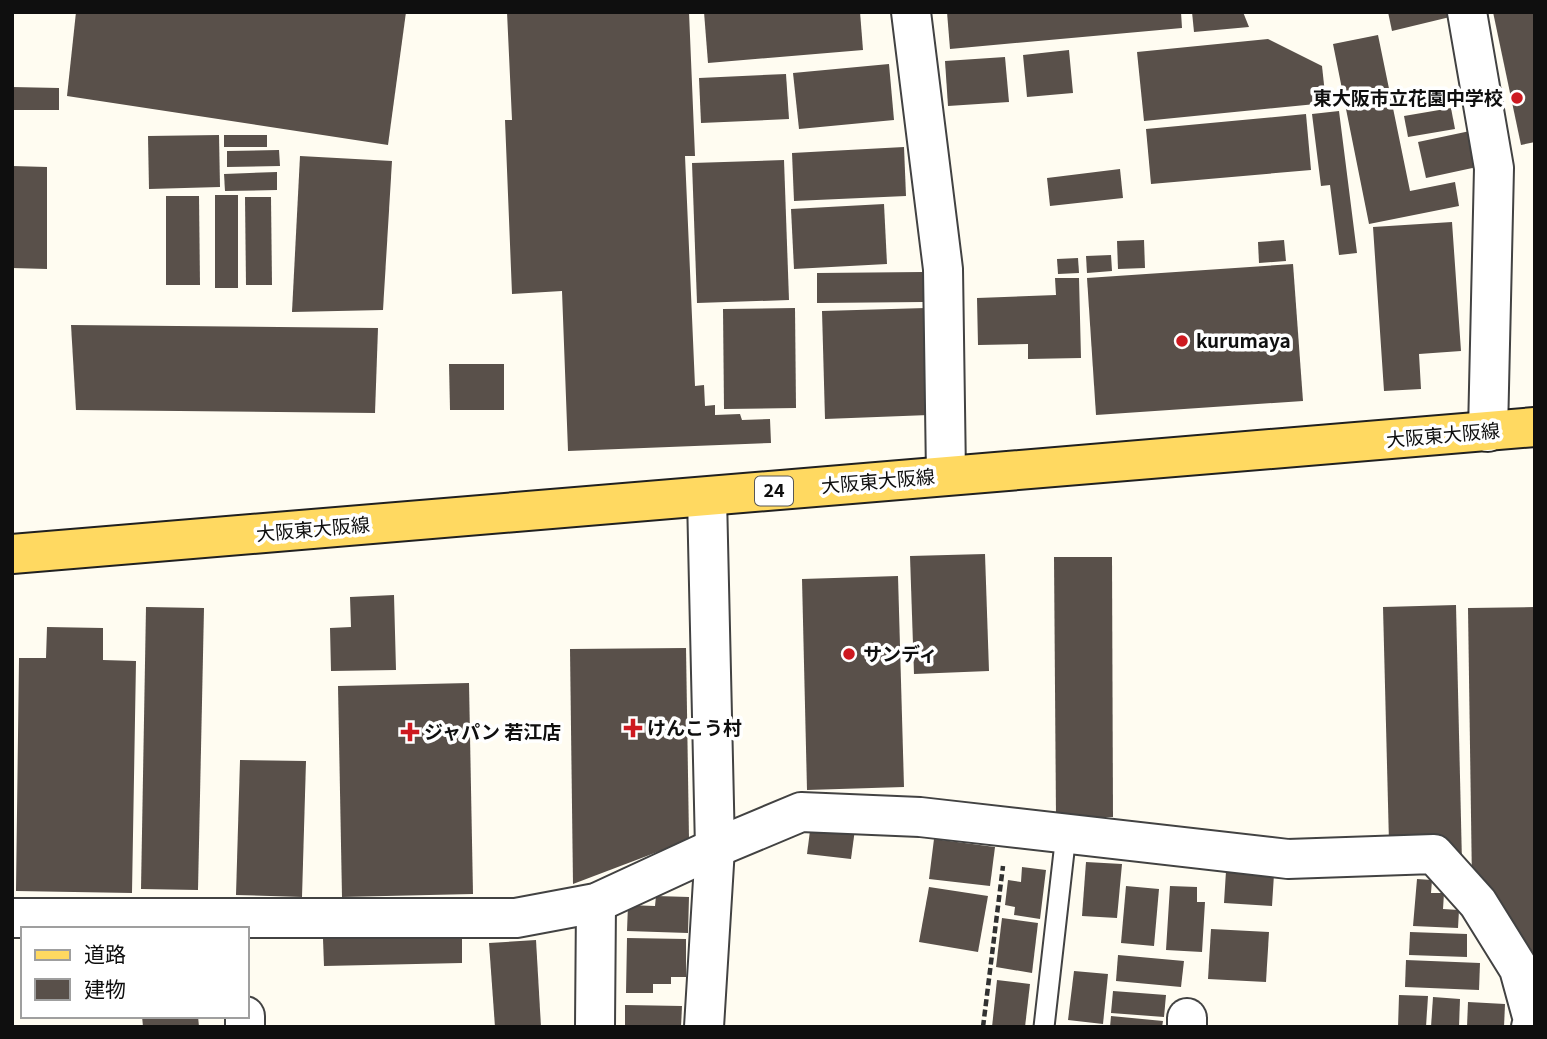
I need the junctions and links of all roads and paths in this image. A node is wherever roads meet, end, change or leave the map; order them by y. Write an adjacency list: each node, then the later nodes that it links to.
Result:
1 (911, 12): 5 (street)
2 (1467, 12): 4 (street)
3 (1535, 427): 4 (main road, 大阪東大阪線 / 24)
4 (1488, 432): 5 (main road, 大阪東大阪線 / 24)
5 (946, 475): 6 (main road, 大阪東大阪線 / 24)
6 (707, 497): 7 (main road, 大阪東大阪線 / 24); 10 (street)
7 (12, 554)
8 (1008, 827): 9 (street); 10 (street); 17 (path)
9 (1066, 834): 14 (street); 18 (lane)
10 (715, 848): 11 (street); 16 (street)
11 (596, 903): 13 (street); 15 (street)
12 (12, 918): 13 (street)
13 (242, 923)
14 (1533, 1022)
15 (595, 1027)
16 (704, 1027)
17 (983, 1027)
18 (1044, 1027)

